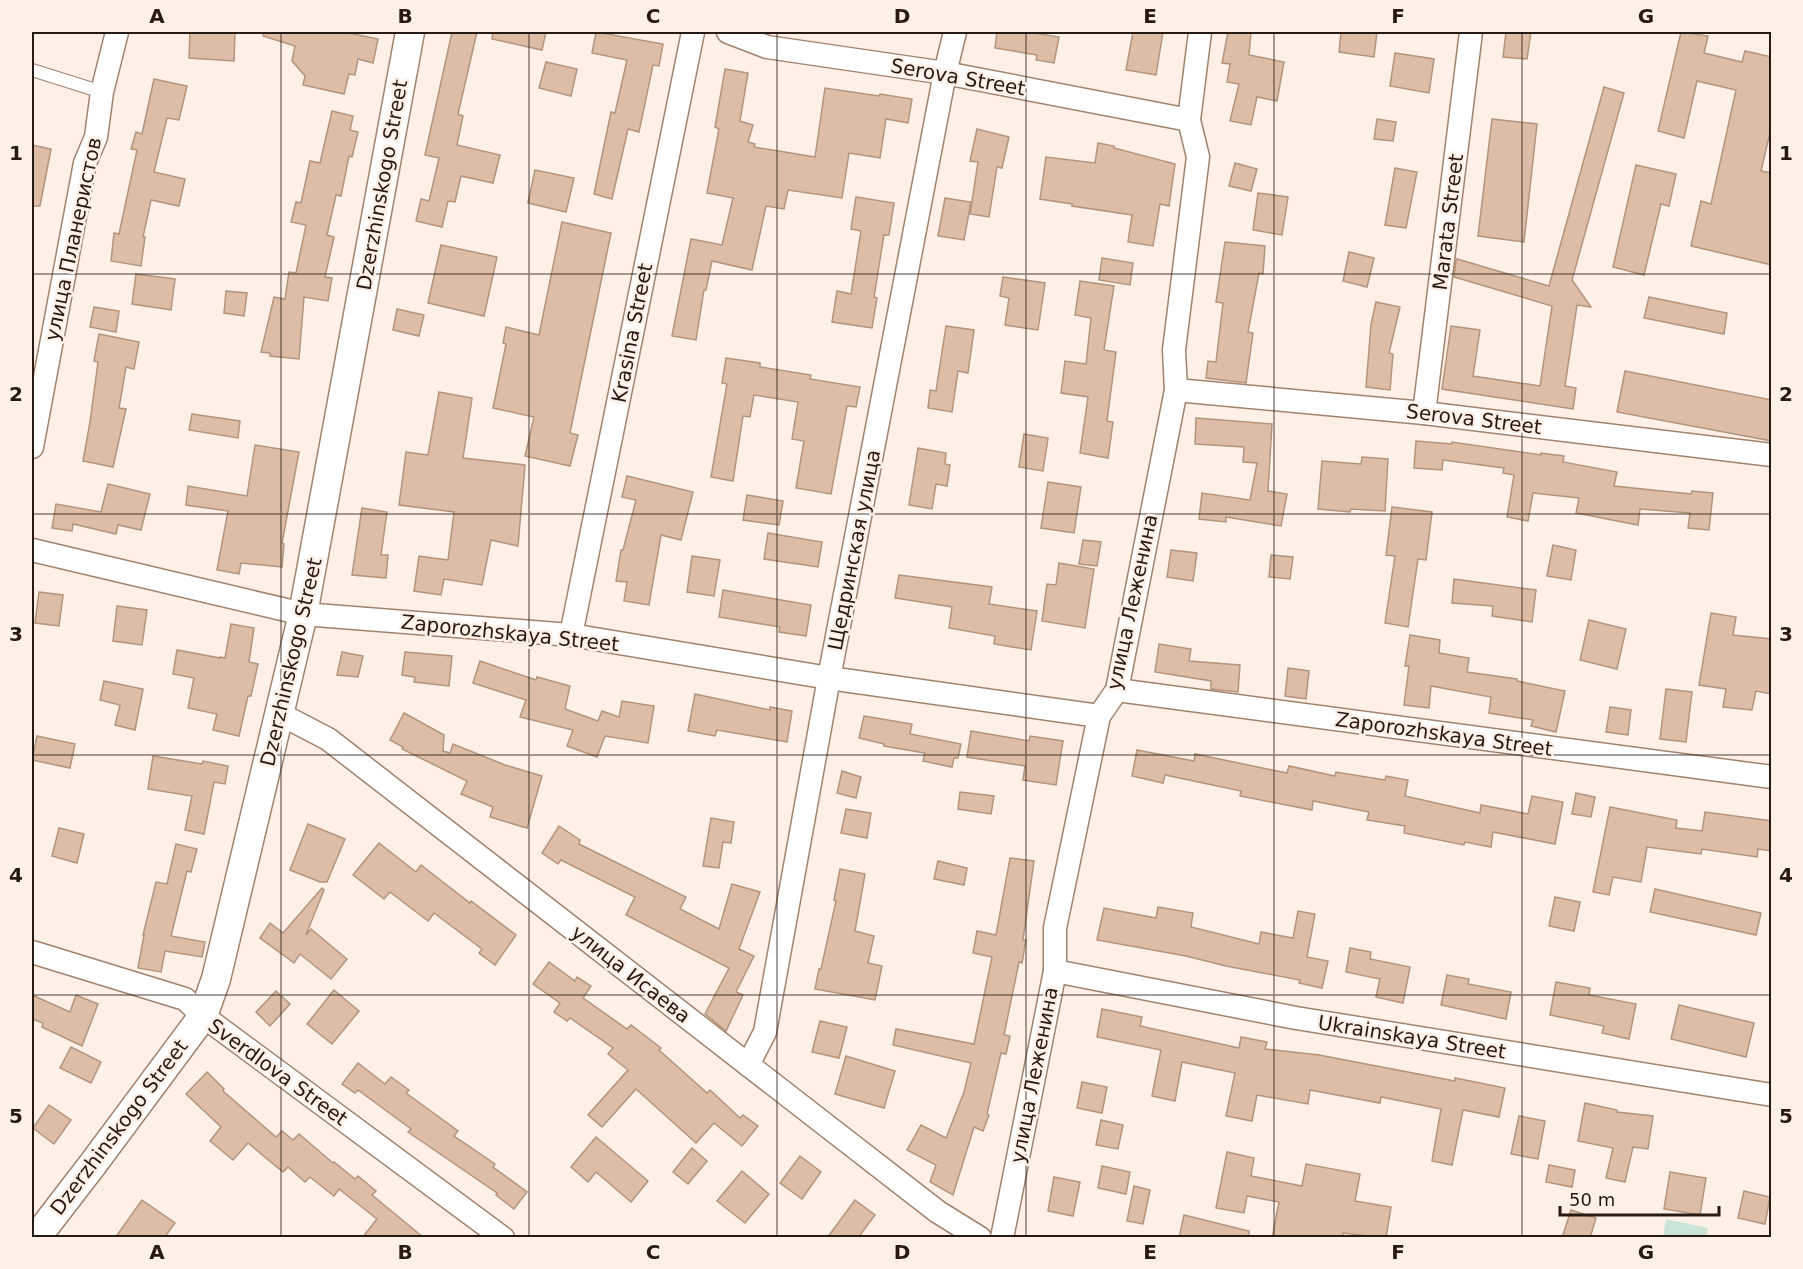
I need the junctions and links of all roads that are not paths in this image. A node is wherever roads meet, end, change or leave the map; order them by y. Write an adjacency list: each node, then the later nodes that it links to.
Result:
1 (117, 32): 10 (street, улица Планеристов)
2 (410, 32): 17 (street, Dzerzhinskogo Street)
3 (693, 32): 18 (street, Krasina Street)
4 (728, 32): 9 (street, Serova Street)
5 (955, 32): 9 (street, Щедринская улица)
6 (1200, 32): 11 (street, улица Леженина)
7 (1472, 32): 13 (street, Marata Street)
8 (32, 70): 10 (lane)
9 (945, 73): 11 (street, Serova Street); 19 (street, Щедринская улица)
10 (102, 92): 14 (street, улица Планеристов)
11 (1189, 120): 12 (street, улица Леженина)
12 (1176, 390): 13 (street, Serova Street); 20 (street, улица Леженина)
13 (1424, 413): 15 (street, Serova Street)
14 (32, 447)
15 (1772, 455)
16 (32, 550): 17 (street, Zaporozhskaya Street)
17 (303, 614): 18 (street, Zaporozhskaya Street); 21 (street, Dzerzhinskogo Street)
18 (571, 635): 19 (street, Zaporozhskaya Street)
19 (829, 678): 22 (street, Zaporozhskaya Street); 27 (street, Щедринская улица)
20 (1117, 690): 22 (street, улица Леженина); 23 (street, Zaporozhskaya Street)
21 (280, 714): 26 (street, Dzerzhinskogo Street); 27 (street, улица Исаева)
22 (1099, 716): 25 (street, улица Леженина)
23 (1772, 777)
24 (32, 952): 26 (street, Sverdlova Street)
25 (1055, 971): 28 (street, Ukrainskaya Street); 32 (street, улица Леженина)
26 (203, 1016): 29 (street, Dzerzhinskogo Street); 30 (street, Sverdlova Street)
27 (748, 1065): 31 (street, улица Исаева)
28 (1772, 1095)
29 (36, 1238)
30 (503, 1238)
31 (980, 1238)
32 (1002, 1238)

